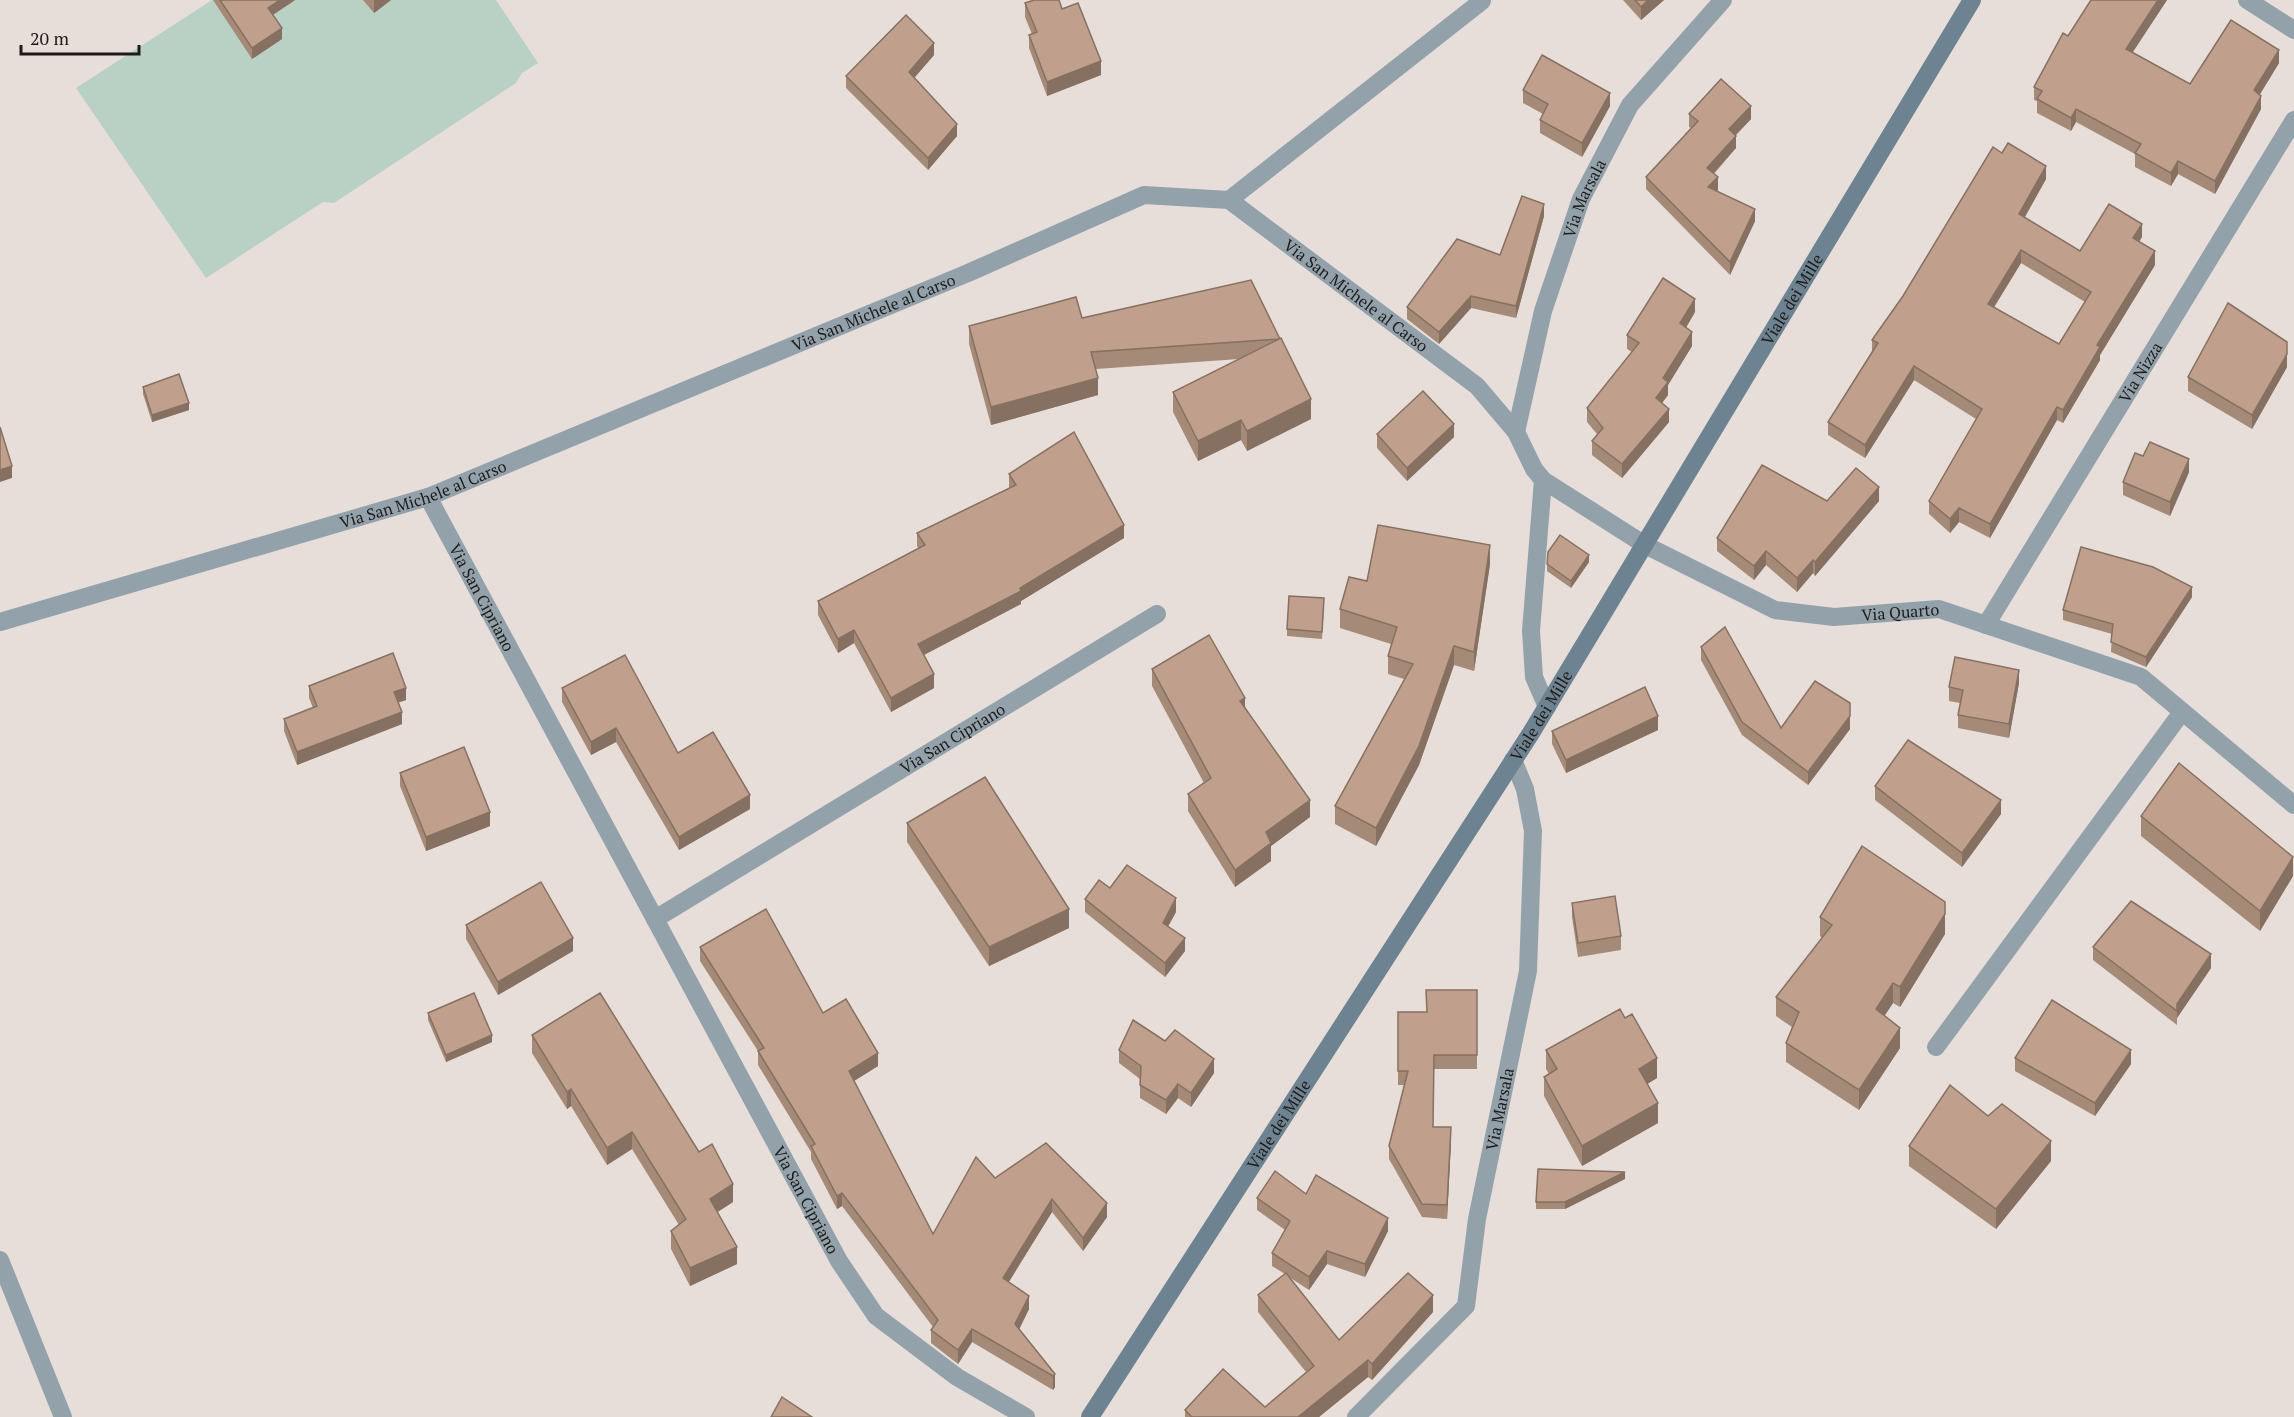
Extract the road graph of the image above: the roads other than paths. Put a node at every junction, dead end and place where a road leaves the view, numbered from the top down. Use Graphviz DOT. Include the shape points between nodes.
graph roads {
  1 [pos="1723,0"];
  2 [pos="1972,0"];
  3 [pos="2247,0"];
  4 [pos="1482,1"];
  5 [pos="2294,30"];
  6 [pos="2294,120"];
  7 [pos="1229,200"];
  8 [pos="1516,432"];
  9 [pos="1543,480"];
  10 [pos="428,497"];
  11 [pos="1645,545"];
  12 [pos="1157,614"];
  13 [pos="0,622"];
  14 [pos="1986,625"];
  15 [pos="1547,707"];
  16 [pos="2182,712"];
  17 [pos="1513,760"];
  18 [pos="2294,805"];
  19 [pos="655,920"];
  20 [pos="1936,1047"];
  21 [pos="0,1260"];
  22 [pos="63,1417"];
  23 [pos="1026,1417"];
  24 [pos="1090,1417"];
  25 [pos="1356,1417"];
  1 -- 8 [label="street, Via Marsala" via="1630,105 1581,199 1543,311"];
  2 -- 11 [label="main road, Viale dei Mille"];
  3 -- 5 [label="street"];
  4 -- 7 [label="street"];
  6 -- 14 [label="street, Via Nizza"];
  7 -- 8 [label="street, Via San Michele al Carso" via="1477,386"];
  7 -- 10 [label="street, Via San Michele al Carso" via="1144,195 968,273"];
  8 -- 9 [label="street, Via San Michele al Carso"];
  9 -- 11 [label="street, Via San Michele al Carso"];
  9 -- 15 [label="street" via="1531,631 1534,676"];
  10 -- 13 [label="street, Via San Michele al Carso"];
  10 -- 19 [label="street, Via San Cipriano"];
  11 -- 14 [label="street, Via Quarto" via="1775,610 1834,617 1939,609"];
  11 -- 15 [label="main road, Viale dei Mille" via="1616,587"];
  12 -- 19 [label="street, Via San Cipriano"];
  14 -- 16 [label="street, Via Quarto" via="2141,677"];
  15 -- 17 [label="main road, Viale dei Mille"];
  16 -- 18 [label="street, Via Quarto"];
  16 -- 20 [label="street"];
  17 -- 24 [label="main road, Viale dei Mille"];
  17 -- 25 [label="street, Via Marsala" via="1525,789 1533,831 1528,971 1477,1219 1466,1306"];
  19 -- 23 [label="street, Via San Cipriano" via="839,1261 876,1317 957,1377"];
  21 -- 22 [label="street"];
}
